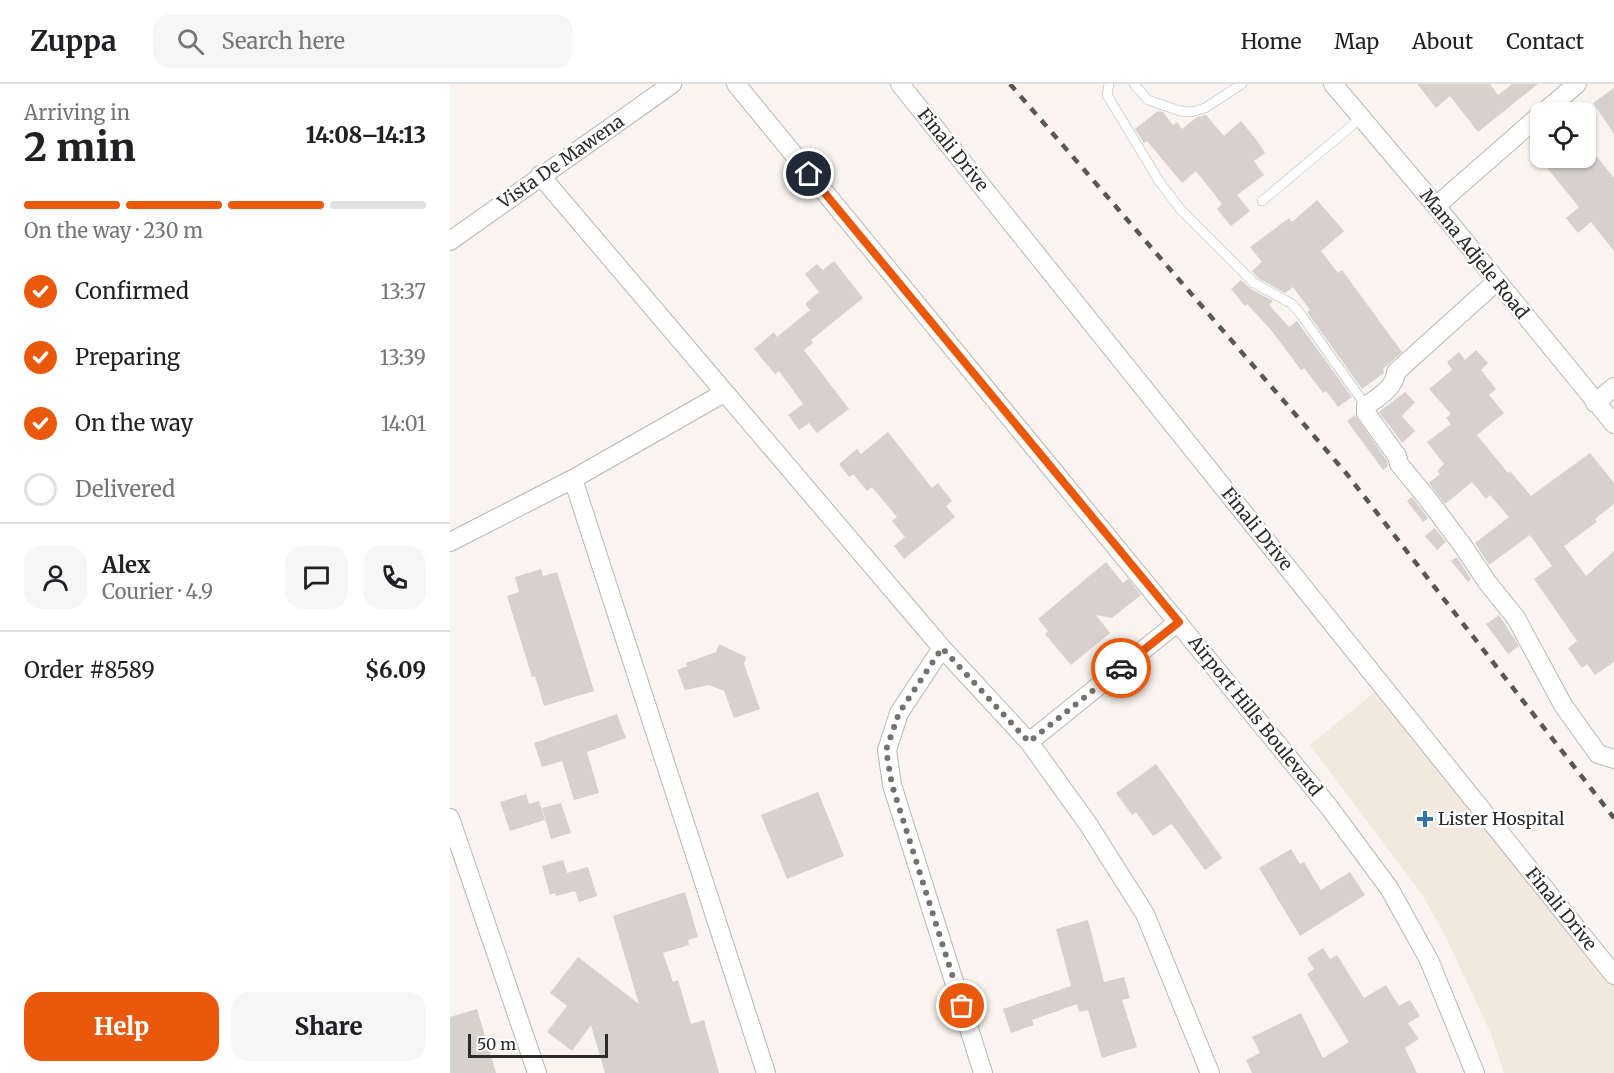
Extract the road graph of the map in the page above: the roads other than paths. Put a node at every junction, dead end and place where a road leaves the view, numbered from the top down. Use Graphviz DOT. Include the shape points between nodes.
graph roads {
  1 [pos="672,84"];
  2 [pos="736,84"];
  3 [pos="900,84"];
  4 [pos="1109,84"];
  5 [pos="1134,84"];
  6 [pos="1242,84"];
  7 [pos="1333,84"];
  8 [pos="1577,84"];
  9 [pos="1556,102"];
  10 [pos="1361,118"];
  11 [pos="1530,124"];
  12 [pos="540,175"];
  13 [pos="1262,201"];
  14 [pos="1436,206"];
  15 [pos="450,241"];
  16 [pos="1497,281"];
  17 [pos="1614,387"];
  18 [pos="724,393"];
  19 [pos="1595,403"];
  20 [pos="1366,406"];
  21 [pos="1614,424"];
  22 [pos="573,479"];
  23 [pos="450,542"];
  24 [pos="1179,622"];
  25 [pos="942,648"];
  26 [pos="1029,742"];
  27 [pos="1614,759"];
  28 [pos="450,818"];
  29 [pos="1614,975"];
  30 [pos="537,1073"];
  31 [pos="766,1073"];
  32 [pos="983,1073"];
  33 [pos="1210,1073"];
  34 [pos="1475,1073"];
  1 -- 12 [label="street, Vista De Mawena"];
  2 -- 24 [label="street, Airport Hills Boulevard"];
  3 -- 29 [label="street, Finali Drive"];
  4 -- 20 [label="lane" via="1107,95 1168,195 1247,277 1292,304"];
  5 -- 6 [label="lane" via="1148,100 1191,112 1205,108"];
  7 -- 10 [label="street, Mama Adjele Road"];
  8 -- 9 [label="street"];
  10 -- 13 [label="lane"];
  10 -- 14 [label="street, Mama Adjele Road"];
  11 -- 14 [label="street"];
  12 -- 15 [label="street, Vista De Mawena"];
  12 -- 18 [label="street"];
  14 -- 16 [label="street, Mama Adjele Road"];
  16 -- 19 [label="street, Mama Adjele Road"];
  16 -- 20 [label="street" via="1396,372 1396,380 1388,390"];
  17 -- 19 [label="street"];
  18 -- 22 [label="street"];
  18 -- 25 [label="street"];
  19 -- 21 [label="street, Mama Adjele Road"];
  20 -- 27 [label="street" via="1366,413 1399,464 1516,618 1563,705 1598,754"];
  22 -- 23 [label="street"];
  22 -- 31 [label="street"];
  24 -- 26 [label="street"];
  24 -- 34 [label="street, Airport Hills Boulevard" via="1329,807 1389,888 1430,960"];
  25 -- 26 [label="street"];
  25 -- 32 [label="street" via="899,713 886,750 892,785"];
  26 -- 33 [label="street" via="1088,824 1145,914"];
  28 -- 30 [label="street"];
}
